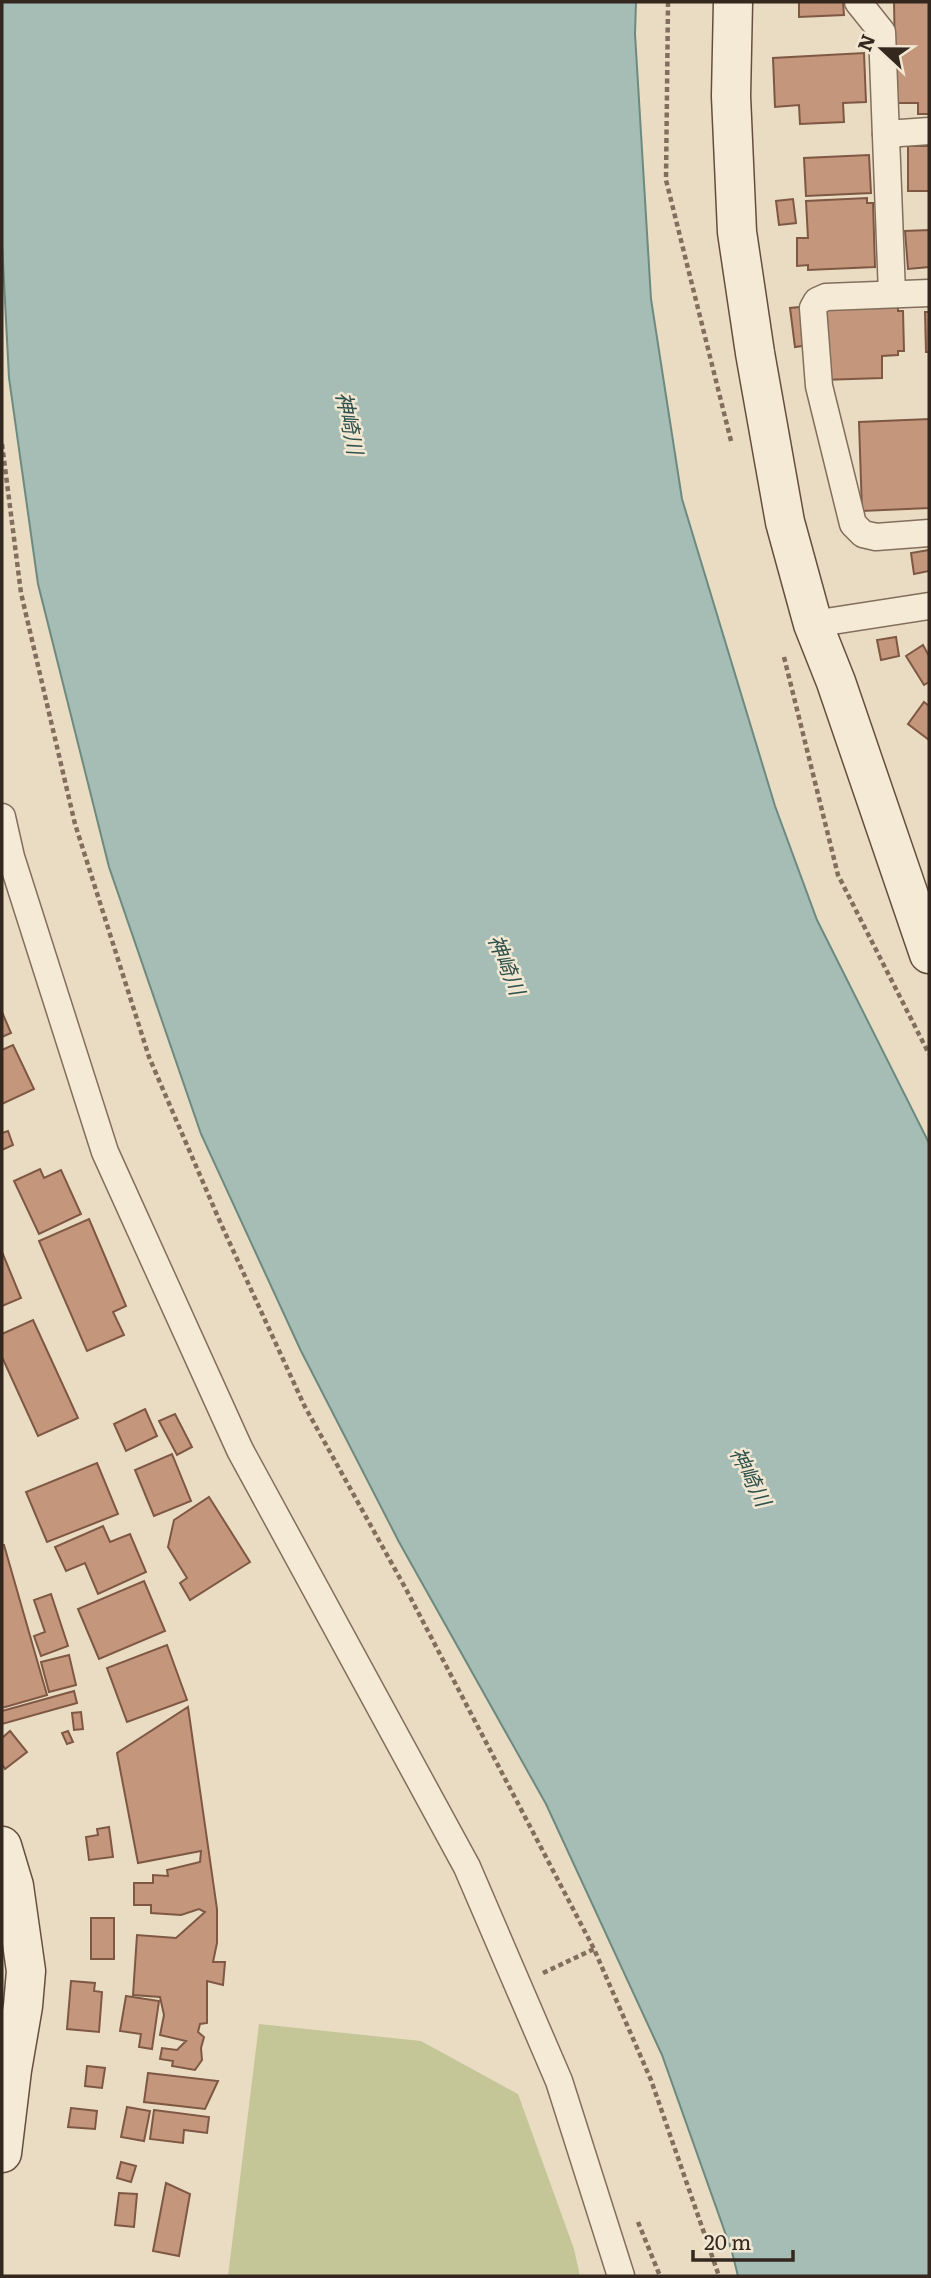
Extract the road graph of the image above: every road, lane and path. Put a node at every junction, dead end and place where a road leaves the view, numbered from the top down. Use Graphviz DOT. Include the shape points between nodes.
graph roads {
  1 [pos="733,2"];
  2 [pos="858,2"];
  3 [pos="929,131"];
  4 [pos="886,134"];
  5 [pos="929,293"];
  6 [pos="892,295"];
  7 [pos="2,444"];
  8 [pos="929,533"];
  9 [pos="929,606"];
  10 [pos="813,624"];
  11 [pos="2,817"];
  12 [pos="929,954"];
  13 [pos="2,1846"];
  14 [pos="594,1949"];
  15 [pos="550,1969"];
  16 [pos="2,2153"];
  17 [pos="621,2276"];
  18 [pos="719,2276"];
  1 -- 10 [label="street" via="731,96 737,233 785,522"];
  2 -- 4 [label="street" via="882,32"];
  3 -- 4 [label="street"];
  4 -- 6 [label="street"];
  5 -- 6 [label="street"];
  6 -- 8 [label="street" via="817,300 813,308 819,386 853,524 863,534 876,537"];
  7 -- 14 [label="path" via="21,593 75,824 149,1057 304,1405"];
  9 -- 10 [label="street"];
  10 -- 12 [label="street"];
  11 -- 17 [label="street" via="10,857 105,1152 240,1450 467,1867 559,2081"];
  13 -- 16 [label="street" via="14,1886 26,1971"];
  14 -- 15 [label="path"];
  14 -- 18 [label="path" via="651,2080"];
}
